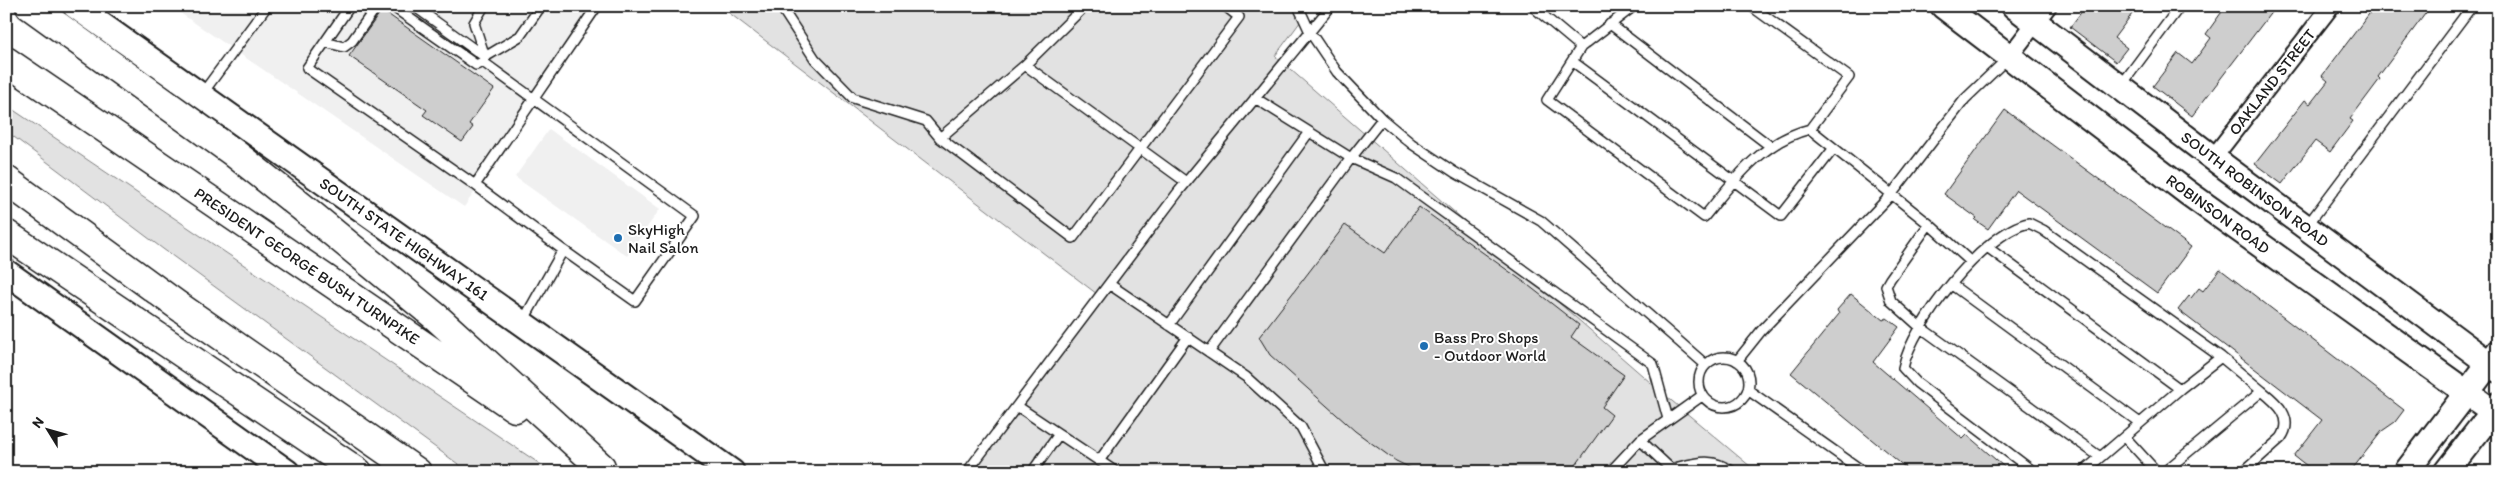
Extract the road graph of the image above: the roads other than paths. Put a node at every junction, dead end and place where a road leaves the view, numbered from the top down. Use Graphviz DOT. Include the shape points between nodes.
graph roads {
  1 [pos="30,6"];
  2 [pos="75,6"];
  3 [pos="267,6"];
  4 [pos="350,6"];
  5 [pos="377,6"];
  6 [pos="392,6"];
  7 [pos="414,6"];
  8 [pos="484,6"];
  9 [pos="541,6"];
  10 [pos="597,6"];
  11 [pos="778,6"];
  12 [pos="1085,6"];
  13 [pos="1224,6"];
  14 [pos="1298,6"];
  15 [pos="1331,6"];
  16 [pos="1634,6"];
  17 [pos="1752,6"];
  18 [pos="1943,6"];
  19 [pos="2014,6"];
  20 [pos="2180,6"];
  21 [pos="2331,6"];
  22 [pos="2472,6"];
  23 [pos="1539,8"];
  24 [pos="2041,14"];
  25 [pos="1610,24"];
  26 [pos="1310,32"];
  27 [pos="325,42"];
  28 [pos="1580,47"];
  29 [pos="2010,57"];
  30 [pos="484,60"];
  31 [pos="6,61"];
  32 [pos="1572,61"];
  33 [pos="1025,65"];
  34 [pos="2119,87"];
  35 [pos="202,94"];
  36 [pos="1255,98"];
  37 [pos="533,100"];
  38 [pos="1382,119"];
  39 [pos="1810,129"];
  40 [pos="1309,132"];
  41 [pos="940,138"];
  42 [pos="1770,146"];
  43 [pos="1834,148"];
  44 [pos="1141,149"];
  45 [pos="1351,158"];
  46 [pos="2213,158"];
  47 [pos="6,180"];
  48 [pos="1733,181"];
  49 [pos="1186,182"];
  50 [pos="475,185"];
  51 [pos="1891,195"];
  52 [pos="1929,224"];
  53 [pos="2305,227"];
  54 [pos="6,234"];
  55 [pos="1987,247"];
  56 [pos="563,250"];
  57 [pos="1971,262"];
  58 [pos="6,272"];
  59 [pos="1109,284"];
  60 [pos="1952,285"];
  61 [pos="522,323"];
  62 [pos="1169,325"];
  63 [pos="1920,327"];
  64 [pos="1188,337"];
  65 [pos="1209,352"];
  66 [pos="2221,358"];
  67 [pos="1737,361"];
  68 [pos="2495,362"];
  69 [pos="1706,365"];
  70 [pos="2180,389"];
  71 [pos="1748,390"];
  72 [pos="2262,391"];
  73 [pos="2466,393"];
  74 [pos="1703,395"];
  75 [pos="1017,406"];
  76 [pos="2496,410"];
  77 [pos="1668,419"];
  78 [pos="2140,423"];
  79 [pos="1059,434"];
  80 [pos="2125,437"];
  81 [pos="1640,440"];
  82 [pos="2100,457"];
  83 [pos="1099,460"];
  84 [pos="605,469"];
  85 [pos="1670,470"];
  86 [pos="287,472"];
  87 [pos="358,472"];
  88 [pos="417,472"];
  89 [pos="732,472"];
  90 [pos="967,472"];
  91 [pos="1032,472"];
  92 [pos="1116,472"];
  93 [pos="1325,472"];
  94 [pos="1610,472"];
  95 [pos="1733,472"];
  96 [pos="1864,472"];
  97 [pos="2034,472"];
  98 [pos="2083,472"];
  99 [pos="2157,472"];
  100 [pos="2164,472"];
  101 [pos="2243,472"];
  102 [pos="2406,472"];
  103 [pos="2446,472"];
  1 -- 84 [label="highway" via="234,153 302,207 436,317"];
  2 -- 35 [label="street, SOUTH STATE HIGHWAY 161"];
  3 -- 35 [label="lane"];
  4 -- 27 [label="lane"];
  5 -- 27 [label="lane" via="344,47"];
  6 -- 30 [label="lane" via="476,65"];
  7 -- 30 [label="lane"];
  8 -- 30 [label="lane" via="474,23"];
  9 -- 30 [label="lane" via="520,36"];
  10 -- 37 [label="lane"];
  11 -- 41 [label="lane" via="815,59 852,98 926,121"];
  12 -- 33 [label="lane"];
  13 -- 44 [label="lane" via="1239,17"];
  14 -- 26 [label="lane"];
  15 -- 26 [label="lane"];
  16 -- 25 [label="lane"];
  17 -- 39 [label="lane" via="1848,77"];
  18 -- 29 [label="street, ROBINSON ROAD"];
  19 -- 24 [label="street, SOUTH ROBINSON ROAD"];
  20 -- 34 [label="lane"];
  21 -- 46 [label="street, OAKLAND STREET"];
  22 -- 53 [label="lane"];
  23 -- 28 [label="lane"];
  24 -- 29 [label="street"];
  24 -- 34 [label="street, SOUTH ROBINSON ROAD"];
  25 -- 28 [label="lane"];
  25 -- 42 [label="lane"];
  26 -- 36 [label="lane"];
  26 -- 38 [label="lane" via="1337,72"];
  27 -- 50 [label="lane" via="307,68"];
  28 -- 32 [label="lane"];
  29 -- 51 [label="lane" via="1965,99"];
  29 -- 73 [label="street, ROBINSON ROAD" via="2188,194"];
  30 -- 37 [label="lane"];
  31 -- 84 [label="highway, PRESIDENT GEORGE BUSH TURNPIKE"];
  32 -- 48 [label="lane"];
  32 -- 48 [label="lane" via="1547,100 1704,217"];
  33 -- 41 [label="lane"];
  33 -- 44 [label="lane"];
  34 -- 46 [label="street, SOUTH ROBINSON ROAD"];
  35 -- 61 [label="street, SOUTH STATE HIGHWAY 161"];
  36 -- 40 [label="lane"];
  36 -- 49 [label="lane"];
  37 -- 50 [label="lane"];
  37 -- 56 [label="lane" via="695,216 635,301"];
  38 -- 45 [label="lane"];
  38 -- 69 [label="lane" via="1454,172 1541,221"];
  39 -- 42 [label="lane" via="1791,134"];
  39 -- 43 [label="lane"];
  40 -- 45 [label="lane"];
  40 -- 62 [label="lane"];
  41 -- 44 [label="lane" via="1073,238"];
  42 -- 48 [label="lane"];
  43 -- 48 [label="lane" via="1781,216"];
  43 -- 51 [label="lane"];
  44 -- 49 [label="lane"];
  45 -- 65 [label="lane"];
  45 -- 77 [label="lane" via="1396,178 1653,364"];
  46 -- 53 [label="street, SOUTH ROBINSON ROAD"];
  47 -- 88 [label="highway" via="177,305"];
  49 -- 59 [label="lane"];
  50 -- 56 [label="lane"];
  51 -- 52 [label="lane"];
  51 -- 67 [label="lane" via="1761,331"];
  52 -- 57 [label="lane"];
  52 -- 63 [label="lane" via="1886,286 1891,301"];
  53 -- 68 [label="street, SOUTH ROBINSON ROAD"];
  54 -- 87 [label="highway"];
  55 -- 57 [label="lane"];
  55 -- 66 [label="lane" via="2019,225 2029,223"];
  55 -- 70 [label="lane"];
  56 -- 61 [label="lane"];
  57 -- 60 [label="lane"];
  58 -- 86 [label="street"];
  59 -- 62 [label="lane"];
  59 -- 75 [label="lane"];
  60 -- 63 [label="lane"];
  60 -- 78 [label="lane"];
  61 -- 89 [label="street, SOUTH STATE HIGHWAY 161"];
  62 -- 64 [label="lane"];
  63 -- 82 [label="lane"];
  63 -- 97 [label="lane" via="1905,358 1903,368 1908,376"];
  64 -- 65 [label="lane"];
  64 -- 83 [label="lane"];
  65 -- 93 [label="lane" via="1246,377 1301,426"];
  66 -- 70 [label="lane"];
  66 -- 72 [label="lane"];
  67 -- 69 [label="lane" via="1721,358"];
  67 -- 71 [label="lane" via="1748,374"];
  68 -- 73 [label="street"];
  69 -- 74 [label="lane" via="1700,380"];
  70 -- 78 [label="lane"];
  71 -- 74 [label="lane" via="1738,403 1723,407"];
  71 -- 96 [label="lane"];
  72 -- 100 [label="lane"];
  72 -- 101 [label="lane" via="2284,413 2286,431"];
  73 -- 76 [label="street, ROBINSON ROAD"];
  73 -- 102 [label="street"];
  74 -- 77 [label="lane"];
  75 -- 79 [label="lane"];
  75 -- 90 [label="lane"];
  76 -- 103 [label="street"];
  77 -- 81 [label="lane"];
  78 -- 80 [label="lane"];
  79 -- 83 [label="lane"];
  79 -- 91 [label="lane"];
  80 -- 82 [label="lane"];
  80 -- 99 [label="lane"];
  81 -- 85 [label="lane"];
  81 -- 94 [label="lane"];
  82 -- 98 [label="lane"];
  83 -- 92 [label="lane"];
  85 -- 95 [label="lane" via="1707,461"];
}
